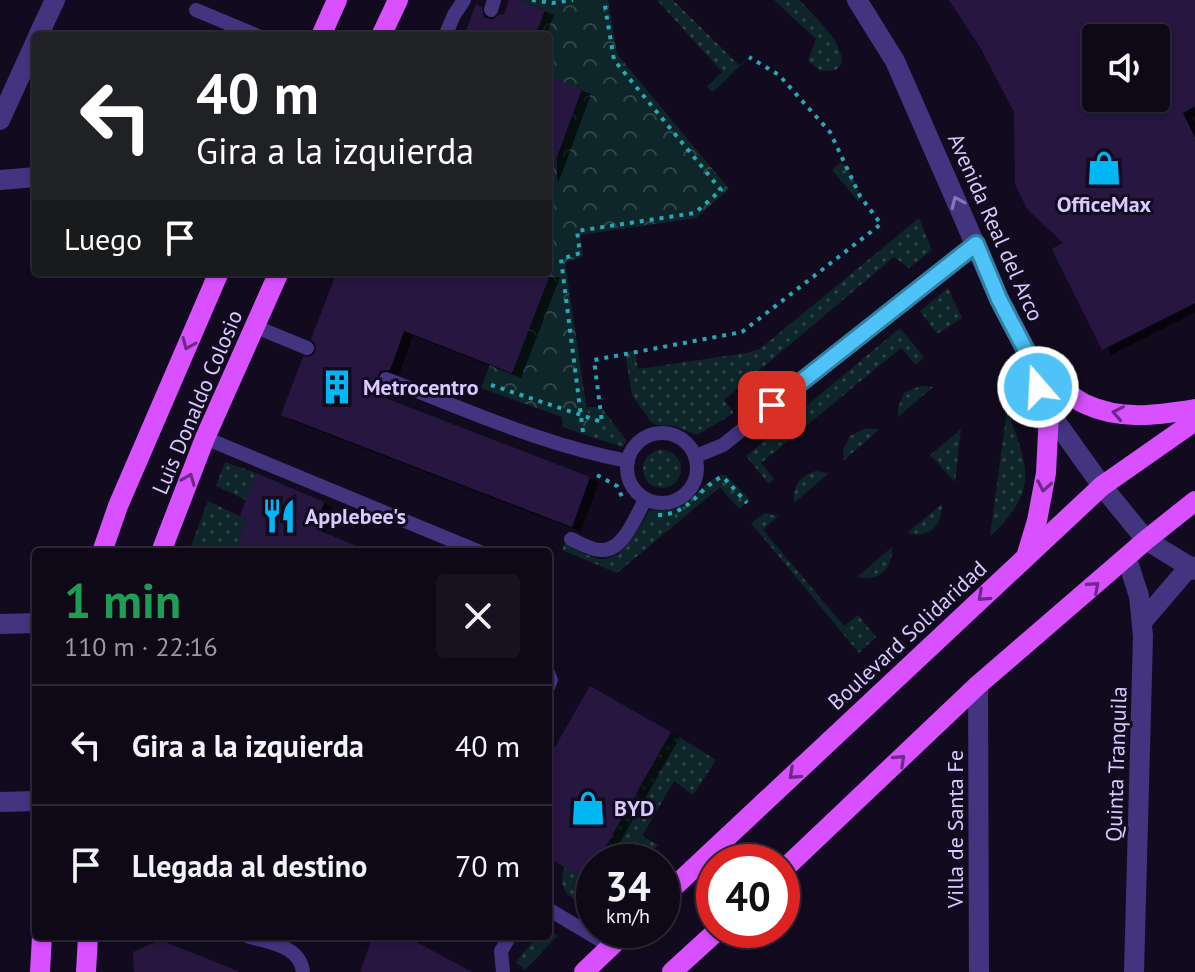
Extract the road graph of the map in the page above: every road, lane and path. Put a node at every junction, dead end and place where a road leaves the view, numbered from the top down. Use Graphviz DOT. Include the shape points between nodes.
graph roads {
  1 [pos="55,0"];
  2 [pos="337,0"];
  3 [pos="398,0"];
  4 [pos="464,0"];
  5 [pos="532,0"];
  6 [pos="573,0"];
  7 [pos="604,0"];
  8 [pos="857,0"];
  9 [pos="196,10"];
  10 [pos="40,32"];
  11 [pos="248,32"];
  12 [pos="323,32"];
  13 [pos="383,32"];
  14 [pos="447,32"];
  15 [pos="32,49"];
  16 [pos="749,57"];
  17 [pos="0,120"];
  18 [pos="32,177"];
  19 [pos="0,180"];
  20 [pos="976,244"];
  21 [pos="217,276"];
  22 [pos="277,276"];
  23 [pos="256,327"];
  24 [pos="307,348"];
  25 [pos="1032,362"];
  26 [pos="386,379"];
  27 [pos="491,385"];
  28 [pos="1195,409"];
  29 [pos="1049,412"];
  30 [pos="582,415"];
  31 [pos="1195,421"];
  32 [pos="205,438"];
  33 [pos="585,442"];
  34 [pos="696,456"];
  35 [pos="628,461"];
  36 [pos="587,469"];
  37 [pos="1102,486"];
  38 [pos="1195,501"];
  39 [pos="747,503"];
  40 [pos="643,505"];
  41 [pos="571,539"];
  42 [pos="1146,540"];
  43 [pos="103,548"];
  44 [pos="163,548"];
  45 [pos="471,548"];
  46 [pos="1026,557"];
  47 [pos="1127,559"];
  48 [pos="1192,568"];
  49 [pos="1142,622"];
  50 [pos="32,623"];
  51 [pos="0,624"];
  52 [pos="978,685"];
  53 [pos="32,801"];
  54 [pos="0,802"];
  55 [pos="800,854"];
  56 [pos="680,881"];
  57 [pos="552,911"];
  58 [pos="576,926"];
  59 [pos="42,940"];
  60 [pos="88,940"];
  61 [pos="258,940"];
  62 [pos="508,940"];
  63 [pos="608,948"];
  64 [pos="698,948"];
  65 [pos="979,963"];
  66 [pos="40,972"];
  67 [pos="86,972"];
  68 [pos="303,972"];
  69 [pos="503,972"];
  70 [pos="584,972"];
  71 [pos="672,972"];
  72 [pos="960,972"];
  73 [pos="1134,972"];
  1 -- 10 [label="street"];
  2 -- 12 [label="main road"];
  3 -- 13 [label="main road"];
  4 -- 14 [label="lane"];
  5 -- 6 [label="path"];
  7 -- 30 [label="path" via="614,60 721,190 695,213 577,231 580,253 561,259"];
  20 -- 8 [label="street, Avenida Real del Arco, one-way" via="895,61"];
  9 -- 11 [label="lane"];
  15 -- 17 [label="street"];
  16 -- 30 [label="path" via="779,75 830,132 860,196 881,224 742,332 594,360 602,422"];
  18 -- 19 [label="street"];
  20 -- 25 [label="street, Avenida Real del Arco"];
  20 -- 34 [label="lane" via="723,445"];
  21 -- 43 [label="main road, Luis Donaldo Colosio, one-way"];
  22 -- 23 [label="main road, Luis Donaldo Colosio"];
  23 -- 24 [label="lane"];
  23 -- 32 [label="main road, Luis Donaldo Colosio"];
  28 -- 25 [label="main road, one-way" via="1119,415 1084,404"];
  25 -- 29 [label="street, Avenida Real del Arco"];
  26 -- 35 [label="lane" via="538,436"];
  27 -- 30 [label="path"];
  29 -- 37 [label="street, Avenida Real del Arco"];
  29 -- 46 [label="main road, one-way" via="1046,473"];
  30 -- 33 [label="path"];
  31 -- 37 [label="main road, Boulevard Solidaridad"];
  44 -- 32 [label="main road, Luis Donaldo Colosio, one-way"];
  32 -- 45 [label="lane"];
  34 -- 35 [label="lane" via="681,438 657,433 636,445"];
  34 -- 40 [label="lane" via="697,472 686,495 675,502"];
  35 -- 40 [label="lane" via="628,480"];
  36 -- 40 [label="path" via="617,486 622,498"];
  37 -- 42 [label="street, Avenida Real del Arco"];
  37 -- 46 [label="main road, Boulevard Solidaridad"];
  38 -- 42 [label="main road"];
  39 -- 40 [label="path" via="721,477 675,513 653,515"];
  40 -- 41 [label="lane" via="611,549 602,551"];
  42 -- 47 [label="main road"];
  42 -- 48 [label="street, Avenida Real del Arco"];
  46 -- 56 [label="main road, Boulevard Solidaridad, one-way"];
  47 -- 49 [label="street, Quinta Tranquila"];
  52 -- 47 [label="main road, one-way"];
  48 -- 49 [label="street"];
  49 -- 73 [label="street, Quinta Tranquila"];
  50 -- 51 [label="street"];
  55 -- 52 [label="main road, one-way"];
  52 -- 65 [label="street, Villa de Santa Fe"];
  53 -- 54 [label="street"];
  57 -- 58 [label="lane"];
  59 -- 66 [label="main road"];
  60 -- 67 [label="main road"];
  61 -- 68 [label="lane" via="295,953"];
  62 -- 69 [label="lane" via="501,951"];
  63 -- 70 [label="main road"];
  64 -- 71 [label="main road"];
  65 -- 72 [label="street"];
}
